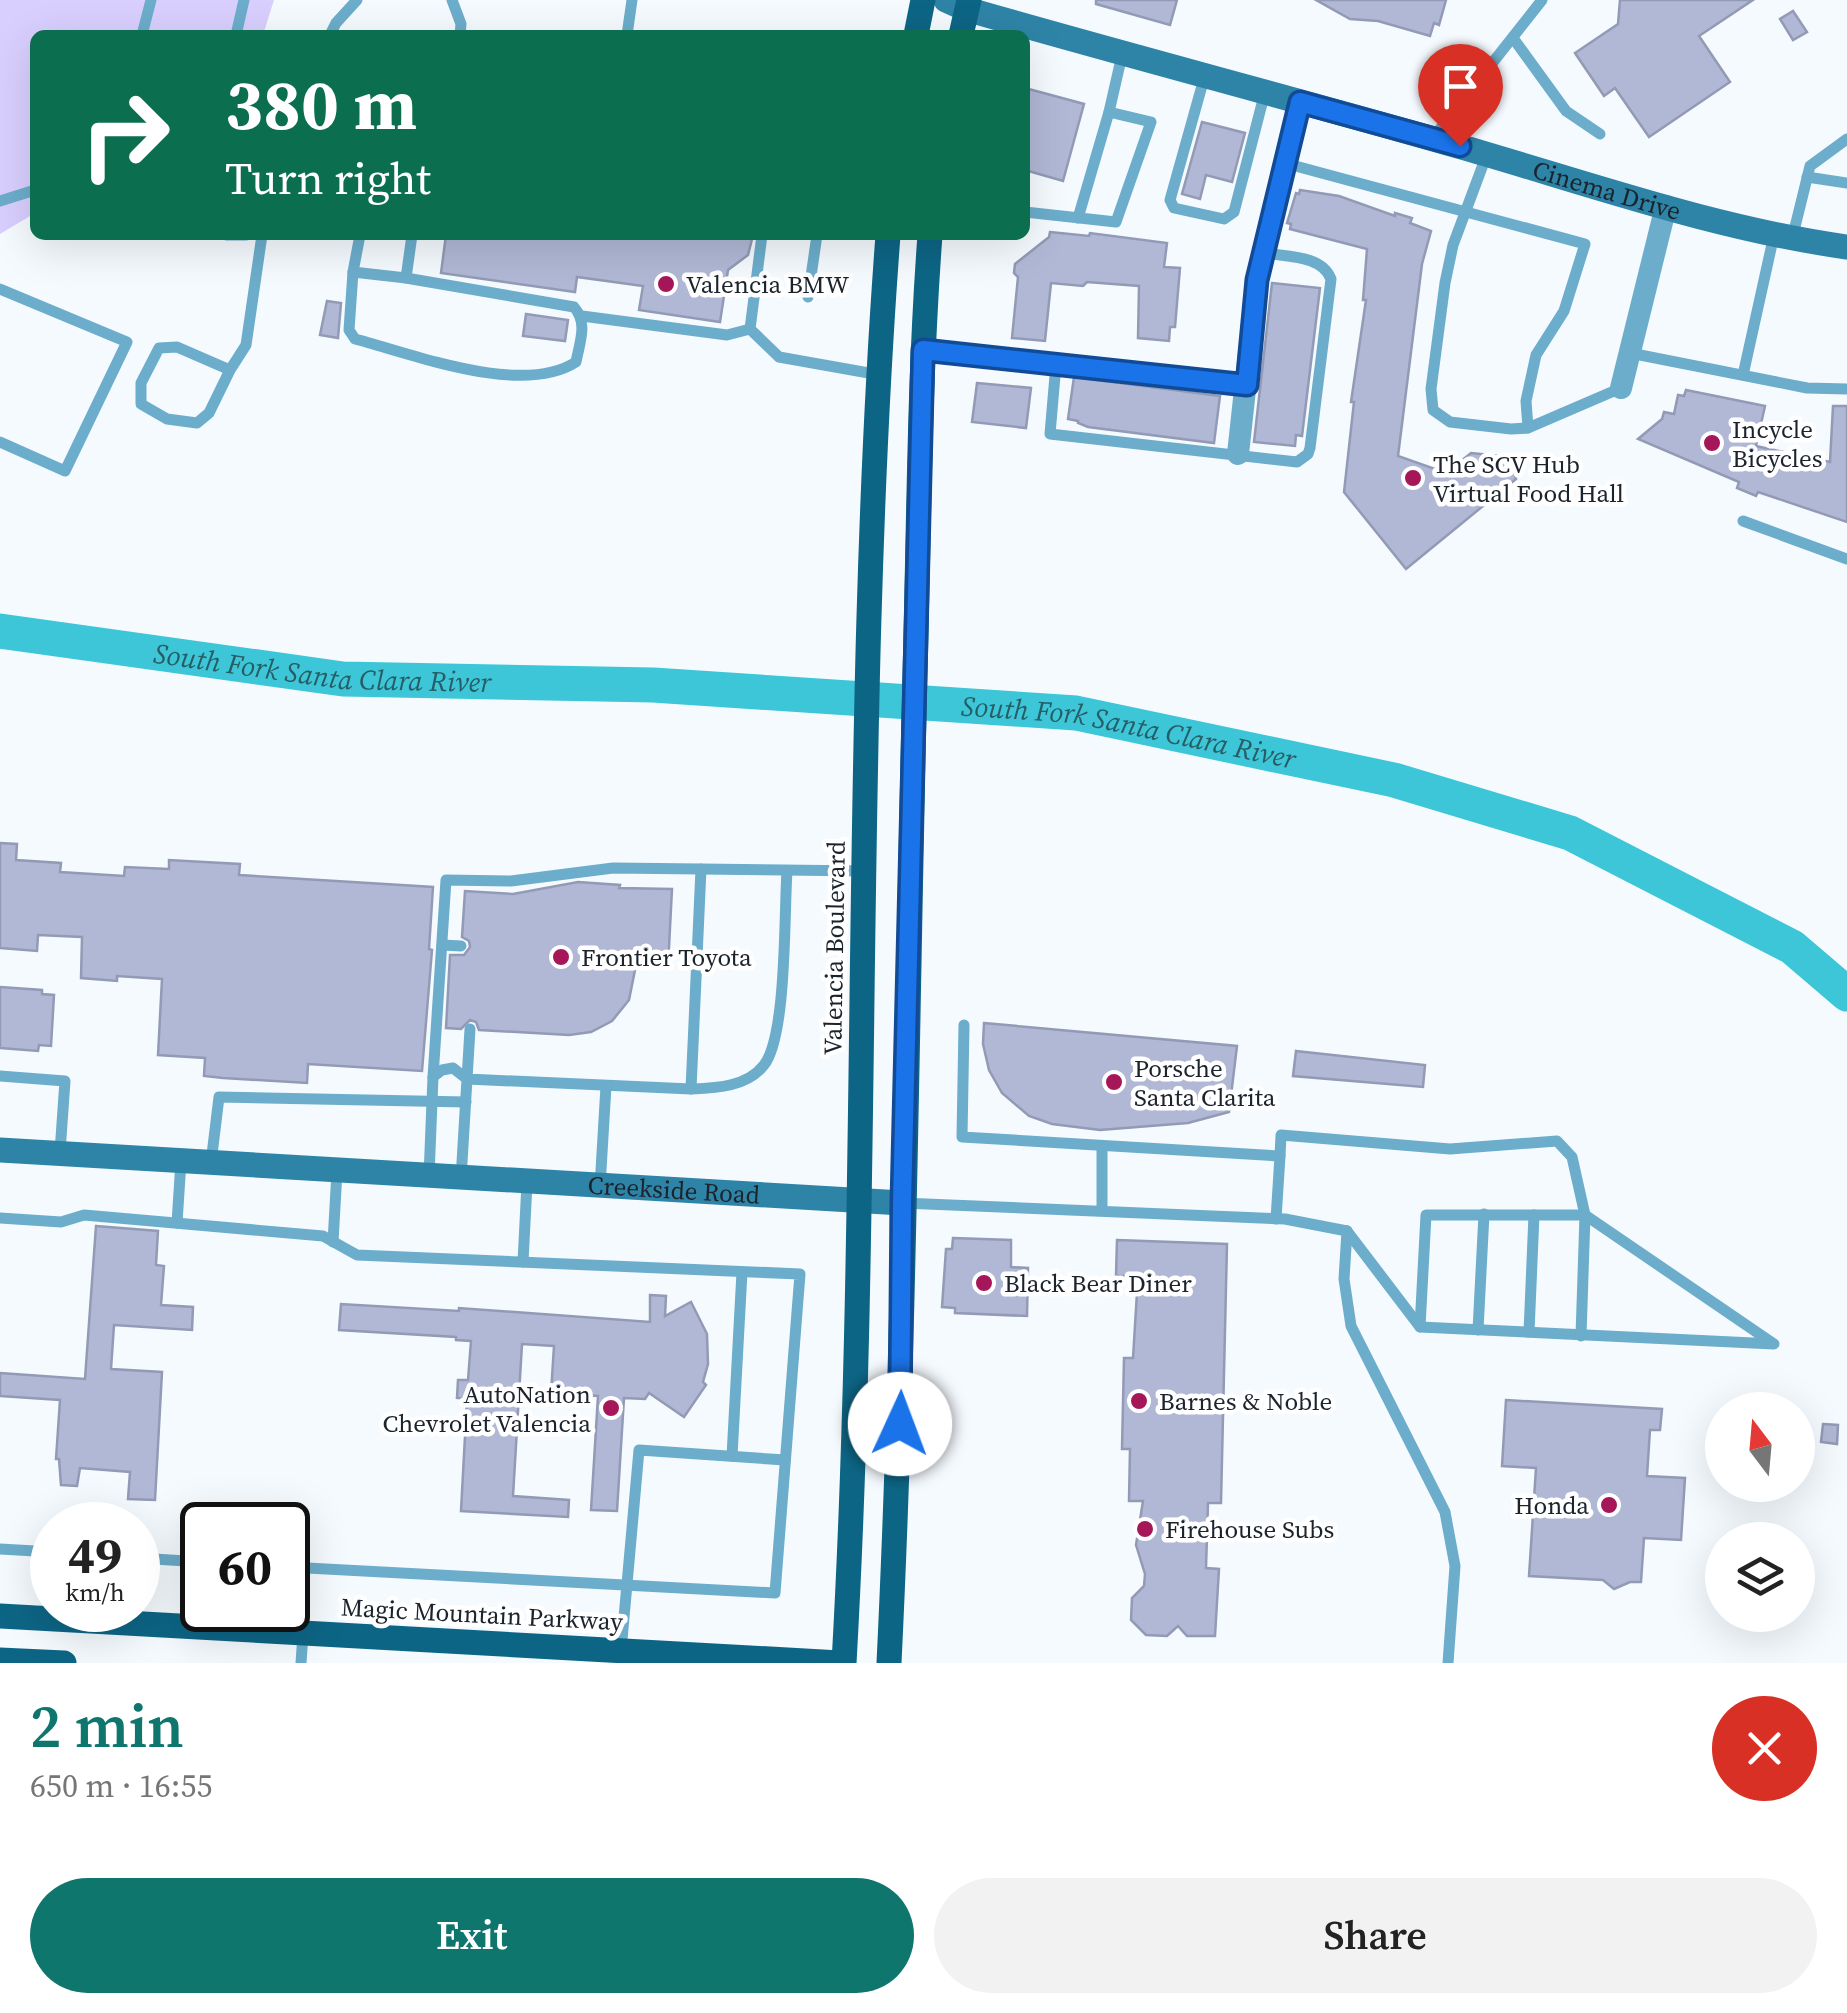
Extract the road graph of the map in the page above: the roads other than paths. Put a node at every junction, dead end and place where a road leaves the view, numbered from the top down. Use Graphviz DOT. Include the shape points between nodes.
graph roads {
  1 [pos="151,0"];
  2 [pos="244,0"];
  3 [pos="357,0"];
  4 [pos="452,0"];
  5 [pos="632,0"];
  6 [pos="923,0"];
  7 [pos="1542,0"];
  8 [pos="961,3"];
  9 [pos="143,30"];
  10 [pos="237,30"];
  11 [pos="332,30"];
  12 [pos="460,30"];
  13 [pos="628,30"];
  14 [pos="917,30"];
  15 [pos="960,30"];
  16 [pos="1513,38"];
  17 [pos="1122,55"];
  18 [pos="1204,75"];
  19 [pos="1265,92"];
  20 [pos="1300,102"];
  21 [pos="1109,112"];
  22 [pos="1600,134"];
  23 [pos="1432,139"];
  24 [pos="1847,140"];
  25 [pos="1487,154"];
  26 [pos="1288,164"];
  27 [pos="1807,177"];
  28 [pos="1847,183"];
  29 [pos="30,192"];
  30 [pos="0,202"];
  31 [pos="1666,206"];
  32 [pos="1466,211"];
  33 [pos="1030,213"];
  34 [pos="1078,218"];
  35 [pos="1783,237"];
  36 [pos="261,240"];
  37 [pos="359,240"];
  38 [pos="411,240"];
  39 [pos="761,240"];
  40 [pos="815,240"];
  41 [pos="888,240"];
  42 [pos="930,240"];
  43 [pos="1847,247"];
  44 [pos="1265,253"];
  45 [pos="353,272"];
  46 [pos="406,278"];
  47 [pos="0,289"];
  48 [pos="808,296"];
  49 [pos="582,316"];
  50 [pos="750,329"];
  51 [pos="923,350"];
  52 [pos="1630,353"];
  53 [pos="1056,364"];
  54 [pos="230,370"];
  55 [pos="880,375"];
  56 [pos="1743,375"];
  57 [pos="1247,385"];
  58 [pos="1621,388"];
  59 [pos="1847,389"];
  60 [pos="1528,428"];
  61 [pos="0,442"];
  62 [pos="1238,454"];
  63 [pos="1743,521"];
  64 [pos="1847,559"];
  65 [pos="701,868"];
  66 [pos="787,871"];
  67 [pos="866,871"];
  68 [pos="442,945"];
  69 [pos="461,946"];
  70 [pos="964,1025"];
  71 [pos="470,1029"];
  72 [pos="0,1076"];
  73 [pos="434,1077"];
  74 [pos="466,1079"];
  75 [pos="606,1086"];
  76 [pos="692,1090"];
  77 [pos="432,1101"];
  78 [pos="466,1102"];
  79 [pos="1102,1146"];
  80 [pos="0,1150"];
  81 [pos="60,1154"];
  82 [pos="1280,1156"];
  83 [pos="181,1161"];
  84 [pos="211,1163"];
  85 [pos="337,1171"];
  86 [pos="429,1176"];
  87 [pos="461,1179"];
  88 [pos="528,1184"];
  89 [pos="600,1187"];
  90 [pos="858,1201"];
  91 [pos="902,1203"];
  92 [pos="1102,1209"];
  93 [pos="1484,1214"];
  94 [pos="1585,1214"];
  95 [pos="1534,1215"];
  96 [pos="0,1218"];
  97 [pos="1276,1219"];
  98 [pos="177,1224"];
  99 [pos="1346,1231"];
  100 [pos="333,1242"];
  101 [pos="524,1262"];
  102 [pos="742,1272"];
  103 [pos="1420,1327"];
  104 [pos="1478,1330"];
  105 [pos="1529,1332"];
  106 [pos="1581,1336"];
  107 [pos="732,1456"];
  108 [pos="784,1460"];
  109 [pos="0,1549"];
  110 [pos="30,1551"];
  111 [pos="310,1568"];
  112 [pos="626,1587"];
  113 [pos="0,1616"];
  114 [pos="303,1634"];
  115 [pos="621,1651"];
  116 [pos="0,1660"];
  117 [pos="64,1663"];
  118 [pos="301,1663"];
  119 [pos="842,1663"];
  120 [pos="889,1663"];
  121 [pos="1448,1663"];
  1 -- 9 [label="lane"];
  2 -- 10 [label="lane"];
  3 -- 11 [label="lane"];
  4 -- 12 [label="lane"];
  5 -- 13 [label="lane"];
  6 -- 14 [label="main road"];
  7 -- 16 [label="lane"];
  8 -- 15 [label="main road"];
  8 -- 17 [label="street, Cinema Drive"];
  16 -- 22 [label="lane" via="1566,111"];
  16 -- 23 [label="lane"];
  17 -- 18 [label="street, Cinema Drive"];
  17 -- 21 [label="lane"];
  18 -- 19 [label="street, Cinema Drive"];
  18 -- 19 [label="lane" via="1170,200 1174,208 1224,219 1234,212"];
  19 -- 20 [label="street, Cinema Drive"];
  20 -- 23 [label="street, Cinema Drive"];
  20 -- 26 [label="street"];
  21 -- 34 [label="lane"];
  21 -- 34 [label="lane" via="1151,122 1116,222"];
  23 -- 25 [label="street, Cinema Drive"];
  24 -- 27 [label="lane" via="1810,166"];
  25 -- 31 [label="street, Cinema Drive"];
  25 -- 32 [label="lane"];
  26 -- 32 [label="lane"];
  26 -- 44 [label="street"];
  27 -- 28 [label="lane"];
  27 -- 35 [label="lane"];
  29 -- 30 [label="lane"];
  31 -- 35 [label="street, Cinema Drive"];
  31 -- 52 [label="street"];
  32 -- 60 [label="lane" via="1445,283 1433,410 1450,422"];
  32 -- 60 [label="lane" via="1585,244 1564,311 1536,355"];
  33 -- 34 [label="lane"];
  35 -- 43 [label="street, Cinema Drive"];
  35 -- 56 [label="lane"];
  36 -- 54 [label="lane" via="246,345"];
  37 -- 45 [label="lane"];
  38 -- 46 [label="lane"];
  39 -- 50 [label="lane"];
  40 -- 48 [label="lane"];
  41 -- 55 [label="main road, Valencia Boulevard"];
  42 -- 51 [label="main road"];
  44 -- 57 [label="street"];
  44 -- 62 [label="lane" via="1318,262 1331,278 1310,448 1297,462"];
  45 -- 46 [label="lane"];
  45 -- 49 [label="lane" via="349,330 355,339 466,368 524,376 564,370 576,362"];
  46 -- 49 [label="lane" via="574,307"];
  47 -- 61 [label="lane" via="128,342 65,470"];
  49 -- 50 [label="lane" via="726,335"];
  50 -- 55 [label="lane" via="779,358"];
  51 -- 53 [label="lane"];
  51 -- 91 [label="main road"];
  52 -- 56 [label="lane"];
  52 -- 58 [label="street"];
  53 -- 57 [label="lane"];
  53 -- 62 [label="lane" via="1050,434"];
  54 -- 54 [label="lane" via="198,423 168,419 141,404 141,383 159,348 177,346"];
  55 -- 67 [label="main road, Valencia Boulevard"];
  56 -- 59 [label="lane"];
  57 -- 62 [label="street"];
  58 -- 60 [label="lane"];
  63 -- 64 [label="lane"];
  65 -- 66 [label="lane"];
  65 -- 68 [label="lane" via="613,868 510,882 446,880"];
  65 -- 76 [label="lane"];
  66 -- 67 [label="lane"];
  66 -- 76 [label="lane" via="777,1036 763,1067 729,1088"];
  67 -- 90 [label="main road, Valencia Boulevard"];
  68 -- 69 [label="lane"];
  68 -- 73 [label="lane"];
  70 -- 79 [label="lane" via="962,1137"];
  71 -- 74 [label="lane"];
  72 -- 81 [label="lane" via="65,1082"];
  73 -- 74 [label="lane" via="453,1068"];
  73 -- 77 [label="lane"];
  74 -- 75 [label="lane"];
  74 -- 78 [label="lane"];
  75 -- 76 [label="lane"];
  75 -- 89 [label="lane"];
  77 -- 78 [label="lane"];
  77 -- 84 [label="lane" via="219,1097"];
  77 -- 86 [label="lane"];
  78 -- 87 [label="lane"];
  79 -- 82 [label="lane"];
  79 -- 92 [label="lane"];
  80 -- 81 [label="street, Creekside Road"];
  81 -- 83 [label="street, Creekside Road"];
  82 -- 94 [label="lane" via="1281,1135 1450,1149 1556,1141 1572,1157"];
  82 -- 97 [label="lane"];
  83 -- 84 [label="street, Creekside Road"];
  83 -- 98 [label="lane"];
  84 -- 85 [label="street, Creekside Road"];
  85 -- 86 [label="street, Creekside Road"];
  85 -- 100 [label="lane"];
  86 -- 87 [label="street, Creekside Road"];
  87 -- 88 [label="street, Creekside Road"];
  88 -- 89 [label="street, Creekside Road"];
  88 -- 101 [label="lane"];
  89 -- 90 [label="street, Creekside Road"];
  90 -- 91 [label="street, Creekside Road"];
  90 -- 119 [label="main road, Valencia Boulevard" via="858,1347"];
  91 -- 92 [label="lane, Creekside Road"];
  91 -- 120 [label="main road" via="903,1346"];
  92 -- 97 [label="lane, Creekside Road"];
  93 -- 95 [label="lane"];
  93 -- 103 [label="lane" via="1426,1215"];
  93 -- 104 [label="lane"];
  94 -- 95 [label="lane"];
  94 -- 106 [label="lane"];
  94 -- 106 [label="lane" via="1774,1344"];
  95 -- 105 [label="lane"];
  96 -- 98 [label="lane" via="61,1222 84,1215"];
  97 -- 99 [label="lane, Creekside Road"];
  98 -- 100 [label="lane"];
  99 -- 103 [label="lane"];
  99 -- 121 [label="lane" via="1351,1326 1445,1512 1455,1566"];
  100 -- 101 [label="lane" via="357,1255"];
  101 -- 102 [label="lane"];
  102 -- 107 [label="lane"];
  102 -- 108 [label="lane" via="800,1274"];
  103 -- 104 [label="lane"];
  104 -- 105 [label="lane"];
  105 -- 106 [label="lane"];
  107 -- 108 [label="lane"];
  107 -- 112 [label="lane" via="640,1450"];
  108 -- 112 [label="lane" via="775,1593"];
  109 -- 110 [label="lane"];
  111 -- 112 [label="lane"];
  112 -- 115 [label="lane"];
  113 -- 114 [label="main road, Magic Mountain Parkway"];
  114 -- 115 [label="main road, Magic Mountain Parkway"];
  114 -- 118 [label="lane"];
  115 -- 119 [label="main road, Magic Mountain Parkway"];
  116 -- 117 [label="main road"];
}
